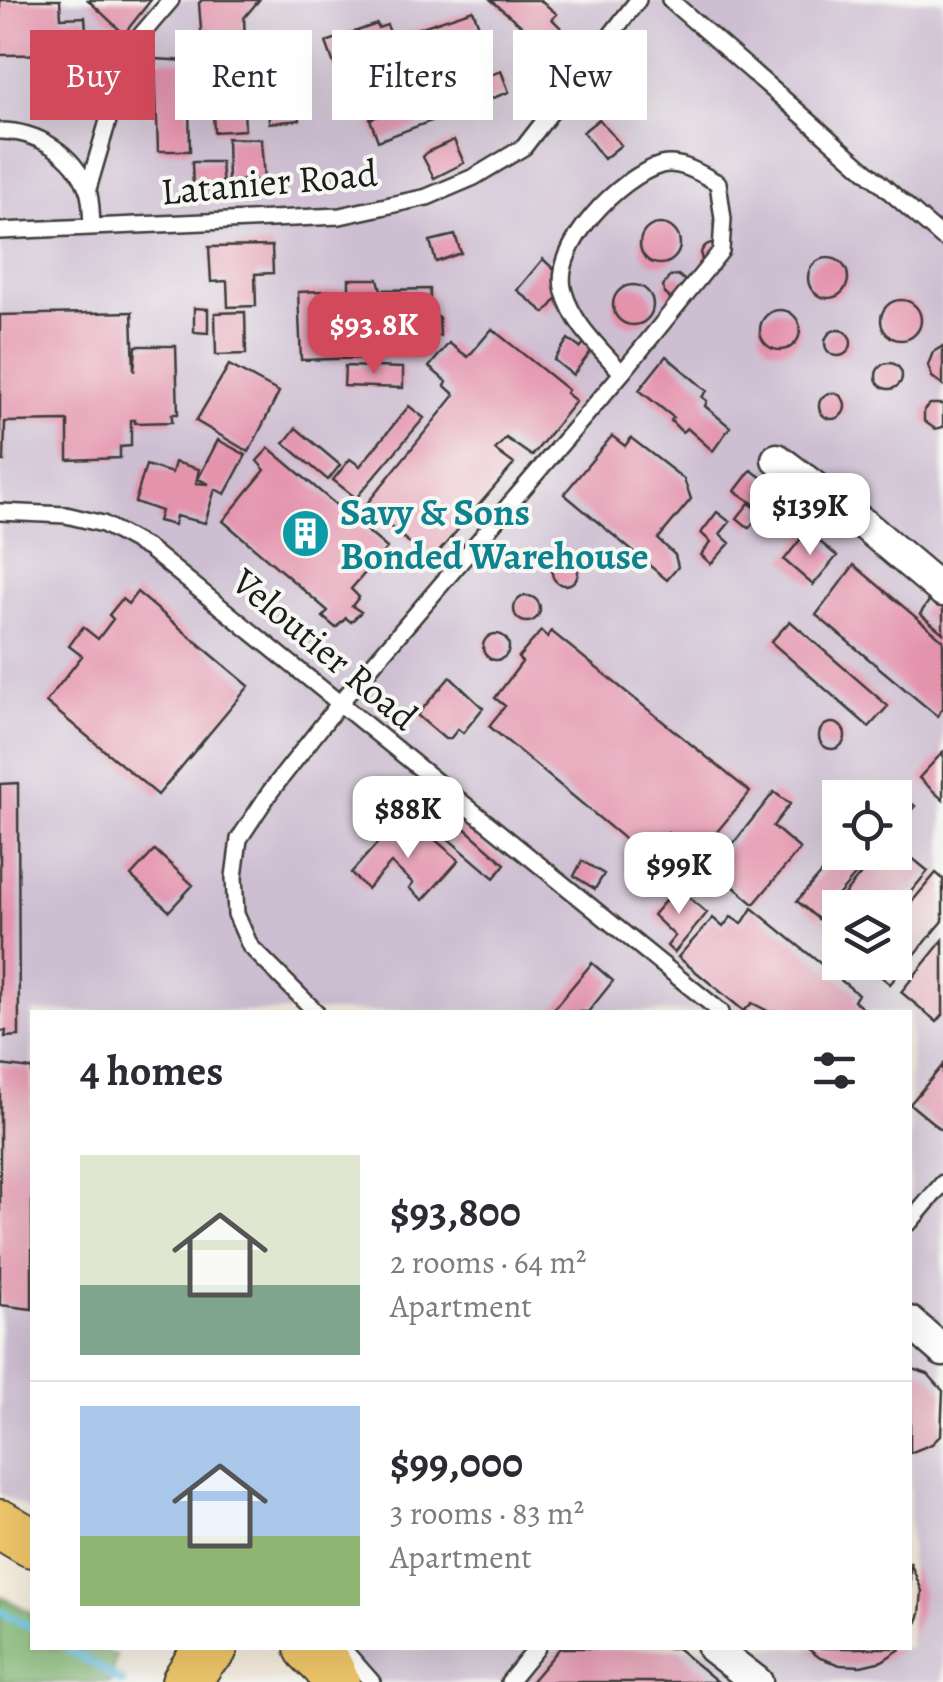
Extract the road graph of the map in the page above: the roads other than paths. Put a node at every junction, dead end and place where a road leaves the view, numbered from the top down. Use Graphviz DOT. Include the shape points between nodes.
graph roads {
  1 [pos="171,0"];
  2 [pos="638,0"];
  3 [pos="670,0"];
  4 [pos="0,131"];
  5 [pos="88,190"];
  6 [pos="92,227"];
  7 [pos="0,231"];
  8 [pos="943,238"];
  9 [pos="622,372"];
  10 [pos="777,459"];
  11 [pos="0,512"];
  12 [pos="943,591"];
  13 [pos="339,704"];
  14 [pos="314,1010"];
  15 [pos="719,1010"];
  16 [pos="943,1183"];
  17 [pos="912,1220"];
  18 [pos="912,1324"];
  19 [pos="943,1351"];
  20 [pos="0,1524"];
  21 [pos="30,1541"];
  22 [pos="158,1650"];
  23 [pos="210,1650"];
  24 [pos="535,1650"];
  25 [pos="715,1650"];
  26 [pos="176,1682"];
  27 [pos="186,1682"];
  28 [pos="509,1682"];
  29 [pos="758,1682"];
  1 -- 5 [label="lane" via="129,49"];
  2 -- 6 [label="lane, Latanier Road" via="524,147 428,197 340,216"];
  3 -- 8 [label="lane"];
  4 -- 5 [label="lane" via="47,141"];
  5 -- 6 [label="lane"];
  6 -- 7 [label="lane, Latanier Road"];
  9 -- 9 [label="lane" via="721,251 718,183 689,167 664,164 631,179 590,217 566,258 562,289 582,329"];
  9 -- 13 [label="lane"];
  10 -- 12 [label="street"];
  11 -- 13 [label="lane, Veloutier Road" via="104,524 149,549"];
  13 -- 14 [label="lane" via="239,839 234,877 236,914 250,946"];
  13 -- 15 [label="lane, Veloutier Road"];
  16 -- 17 [label="lane"];
  18 -- 19 [label="street"];
  20 -- 21 [label="main road"];
  22 -- 26 [label="main road"];
  23 -- 27 [label="main road"];
  24 -- 28 [label="lane"];
  25 -- 29 [label="street"];
}
